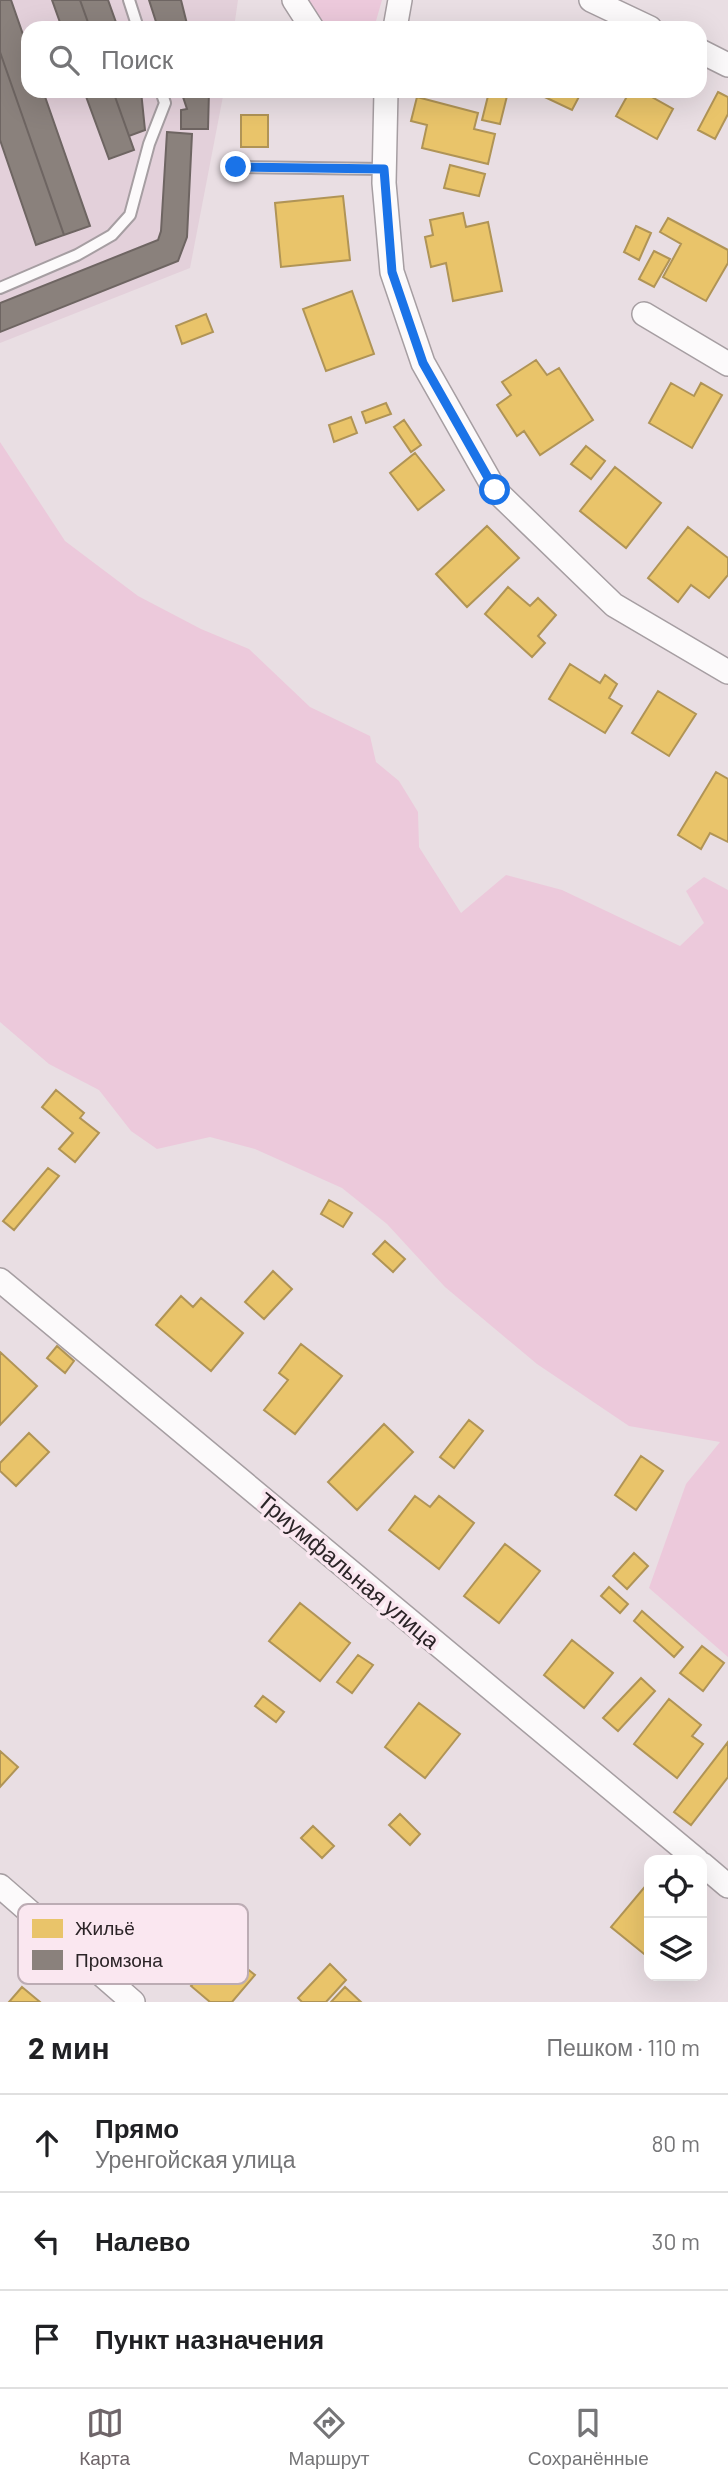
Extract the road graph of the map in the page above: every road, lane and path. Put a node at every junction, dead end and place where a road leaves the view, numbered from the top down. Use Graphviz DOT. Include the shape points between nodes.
graph roads {
  1 [pos="129,0"];
  2 [pos="295,0"];
  3 [pos="400,0"];
  4 [pos="591,0"];
  5 [pos="136,21"];
  6 [pos="308,21"];
  7 [pos="396,21"];
  8 [pos="635,21"];
  9 [pos="707,54"];
  10 [pos="728,65"];
  11 [pos="163,98"];
  12 [pos="386,98"];
  13 [pos="236,167"];
  14 [pos="384,169"];
  15 [pos="0,288"];
  16 [pos="644,314"];
  17 [pos="728,364"];
  18 [pos="728,672"];
  19 [pos="0,1280"];
  20 [pos="691,1855"];
  21 [pos="707,1868"];
  22 [pos="0,1886"];
  23 [pos="728,1886"];
  24 [pos="21,1904"];
  25 [pos="112,1984"];
  26 [pos="133,2002"];
  1 -- 5 [label="lane"];
  2 -- 6 [label="street"];
  3 -- 7 [label="street"];
  4 -- 8 [label="street"];
  9 -- 10 [label="street"];
  11 -- 15 [label="lane" via="130,215 112,235 77,255"];
  12 -- 14 [label="street"];
  13 -- 14 [label="lane"];
  14 -- 18 [label="street" via="392,272 418,350 495,490 614,605"];
  16 -- 17 [label="street"];
  19 -- 20 [label="street, Триумфальная улица"];
  21 -- 23 [label="street"];
  22 -- 24 [label="street"];
  25 -- 26 [label="street"];
}
